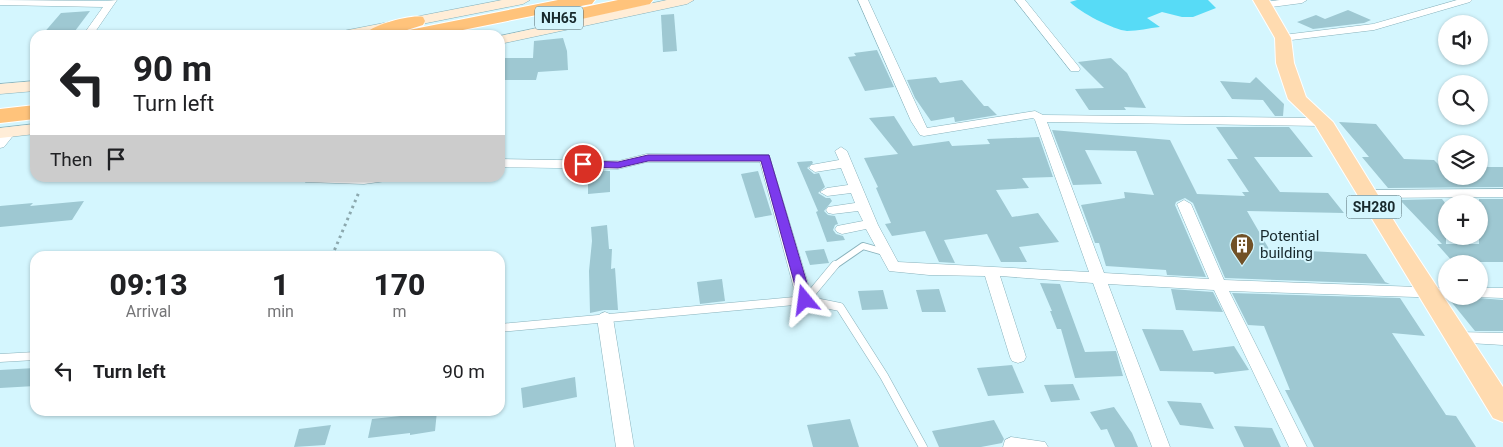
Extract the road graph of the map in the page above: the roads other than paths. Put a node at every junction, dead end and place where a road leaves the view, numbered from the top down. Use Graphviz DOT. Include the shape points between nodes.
graph roads {
  1 [pos="523,0"];
  2 [pos="586,0"];
  3 [pos="644,0"];
  4 [pos="687,0"];
  5 [pos="863,0"];
  6 [pos="1020,0"];
  7 [pos="1302,0"];
  8 [pos="1468,0"];
  9 [pos="0,2"];
  10 [pos="110,2"];
  11 [pos="1263,3"];
  12 [pos="412,28"];
  13 [pos="91,30"];
  14 [pos="386,30"];
  15 [pos="392,30"];
  16 [pos="498,30"];
  17 [pos="1283,38"];
  18 [pos="505,39"];
  19 [pos="1075,69"];
  20 [pos="30,86"];
  21 [pos="0,89"];
  22 [pos="30,101"];
  23 [pos="0,104"];
  24 [pos="30,115"];
  25 [pos="1040,118"];
  26 [pos="1323,122"];
  27 [pos="30,129"];
  28 [pos="3,131"];
  29 [pos="505,163"];
  30 [pos="815,168"];
  31 [pos="856,188"];
  32 [pos="827,192"];
  33 [pos="1503,193"];
  34 [pos="1367,194"];
  35 [pos="1184,204"];
  36 [pos="864,206"];
  37 [pos="833,210"];
  38 [pos="871,224"];
  39 [pos="842,229"];
  40 [pos="884,252"];
  41 [pos="991,271"];
  42 [pos="1099,278"];
  43 [pos="1220,285"];
  44 [pos="1438,293"];
  45 [pos="1488,293"];
  46 [pos="1503,293"];
  47 [pos="805,300"];
  48 [pos="1443,305"];
  49 [pos="605,318"];
  50 [pos="505,328"];
  51 [pos="1457,338"];
  52 [pos="1503,339"];
  53 [pos="30,356"];
  54 [pos="1018,357"];
  55 [pos="0,358"];
  56 [pos="1503,410"];
  57 [pos="1011,445"];
  58 [pos="625,447"];
  59 [pos="923,447"];
  60 [pos="1039,447"];
  61 [pos="1161,447"];
  62 [pos="1298,447"];
  1 -- 12 [label="street"];
  2 -- 12 [label="highway, NH65"];
  3 -- 16 [label="highway, NH65"];
  4 -- 18 [label="street"];
  5 -- 25 [label="street" via="924,132 1036,114"];
  6 -- 19 [label="street"];
  7 -- 11 [label="street"];
  8 -- 17 [label="street" via="1374,27"];
  9 -- 10 [label="street"];
  10 -- 13 [label="street"];
  11 -- 17 [label="main road, SH280"];
  12 -- 14 [label="highway"];
  12 -- 15 [label="street"];
  17 -- 26 [label="main road, SH280" via="1285,63 1297,99"];
  20 -- 21 [label="street"];
  22 -- 23 [label="highway"];
  24 -- 28 [label="highway"];
  25 -- 26 [label="street"];
  25 -- 42 [label="street"];
  26 -- 34 [label="main road, SH280"];
  27 -- 28 [label="street"];
  29 -- 47 [label="street" via="618,165 648,158 765,158"];
  30 -- 31 [label="street" via="843,157"];
  31 -- 32 [label="street"];
  31 -- 36 [label="street"];
  33 -- 34 [label="street"];
  34 -- 44 [label="main road, SH280"];
  35 -- 43 [label="street"];
  36 -- 37 [label="street"];
  36 -- 38 [label="street"];
  38 -- 39 [label="street"];
  38 -- 40 [label="street"];
  40 -- 41 [label="street" via="894,267"];
  40 -- 47 [label="lane" via="863,246 844,256"];
  41 -- 42 [label="street"];
  41 -- 54 [label="street"];
  42 -- 43 [label="street"];
  42 -- 61 [label="street"];
  43 -- 44 [label="street"];
  43 -- 62 [label="street"];
  45 -- 46 [label="street"];
  47 -- 49 [label="lane"];
  47 -- 59 [label="lane" via="840,307 904,407"];
  48 -- 51 [label="main road, SH280"];
  49 -- 50 [label="lane"];
  49 -- 58 [label="street"];
  51 -- 52 [label="street"];
  51 -- 56 [label="main road, SH280"];
  53 -- 55 [label="lane"];
  57 -- 60 [label="street"];
}
